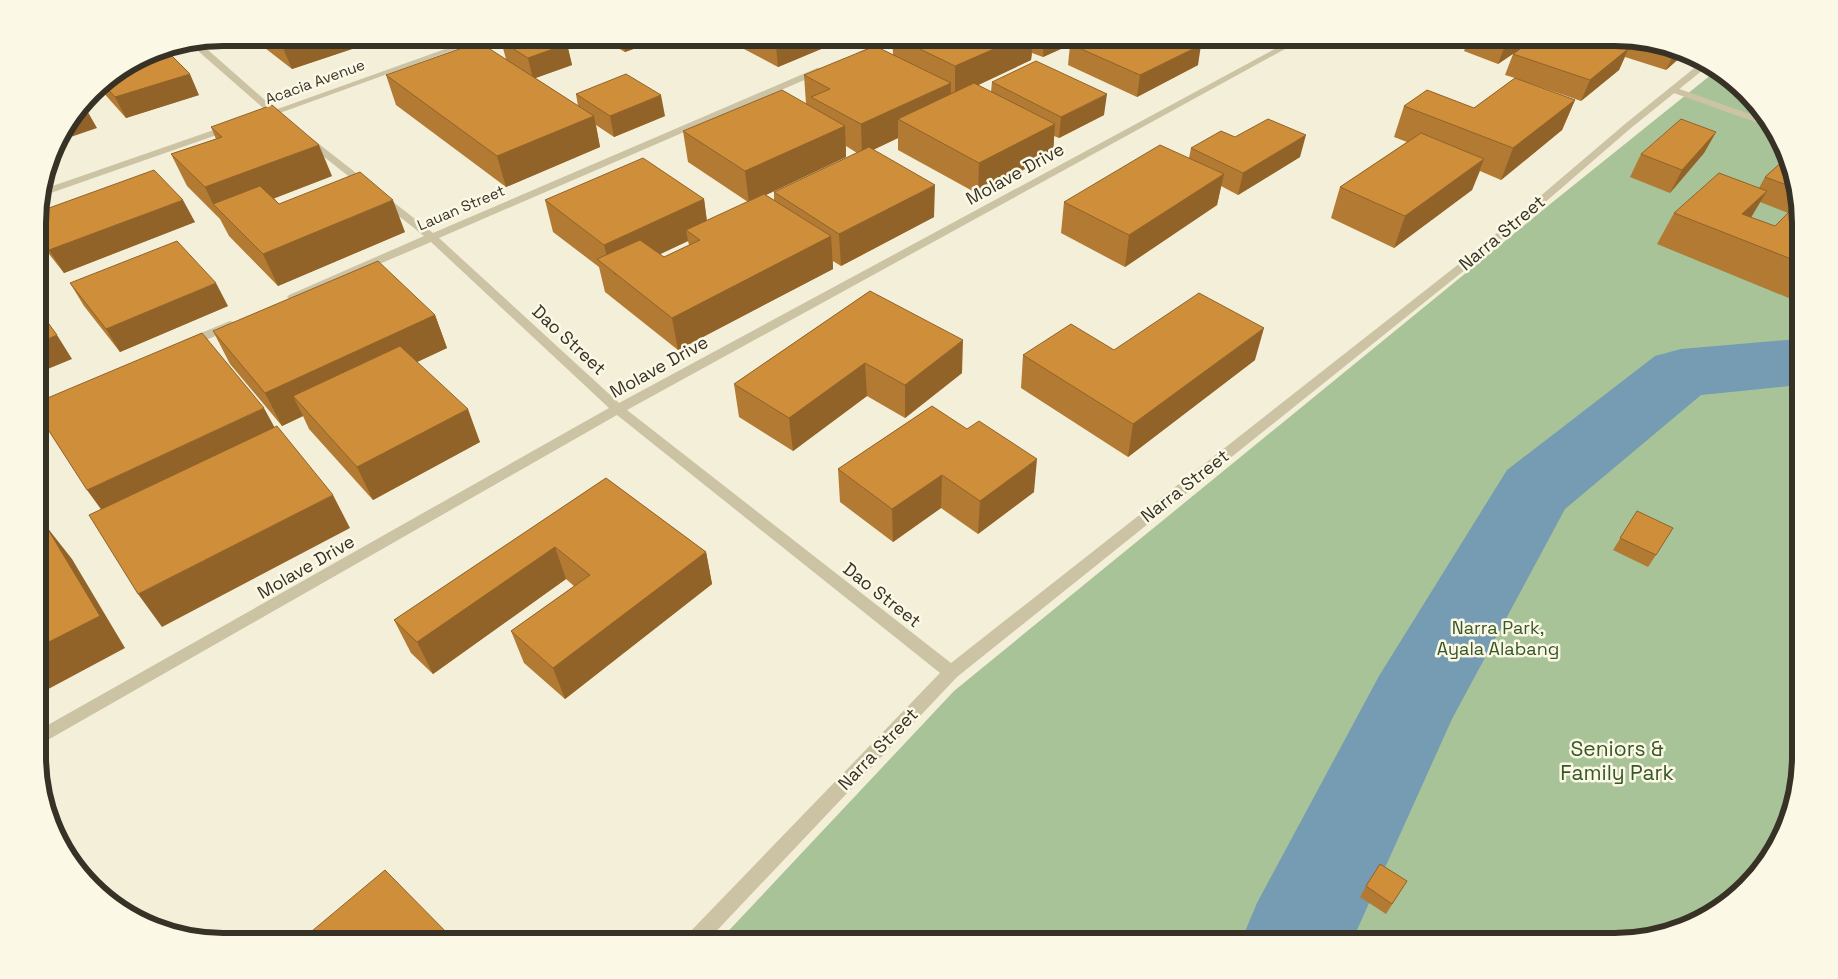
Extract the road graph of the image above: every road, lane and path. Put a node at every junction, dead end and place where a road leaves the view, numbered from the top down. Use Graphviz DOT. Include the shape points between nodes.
graph roads {
  1 [pos="460,46"];
  2 [pos="877,46"];
  3 [pos="1286,46"];
  4 [pos="200,48"];
  5 [pos="851,57"];
  6 [pos="832,65"];
  7 [pos="1700,68"];
  8 [pos="1674,90"];
  9 [pos="274,112"];
  10 [pos="255,119"];
  11 [pos="1758,120"];
  12 [pos="237,125"];
  13 [pos="50,191"];
  14 [pos="432,237"];
  15 [pos="285,300"];
  16 [pos="240,320"];
  17 [pos="176,348"];
  18 [pos="618,409"];
  19 [pos="951,672"];
  20 [pos="46,734"];
  21 [pos="703,933"];
  1 -- 9 [label="street, Acacia Avenue"];
  2 -- 5 [label="street"];
  3 -- 18 [label="street, Molave Drive"];
  4 -- 9 [label="street, Dao Street"];
  6 -- 14 [label="street, Lauan Street"];
  7 -- 8 [label="street, Narra Street"];
  8 -- 11 [label="street"];
  8 -- 19 [label="street, Narra Street" via="1487,246"];
  9 -- 10 [label="street, Acacia Avenue"];
  9 -- 14 [label="street, Dao Street"];
  12 -- 13 [label="street"];
  14 -- 15 [label="street, Lauan Street"];
  14 -- 18 [label="street, Dao Street"];
  16 -- 17 [label="street"];
  18 -- 19 [label="street, Dao Street"];
  18 -- 20 [label="street, Molave Drive"];
  19 -- 21 [label="street, Narra Street"];
}
